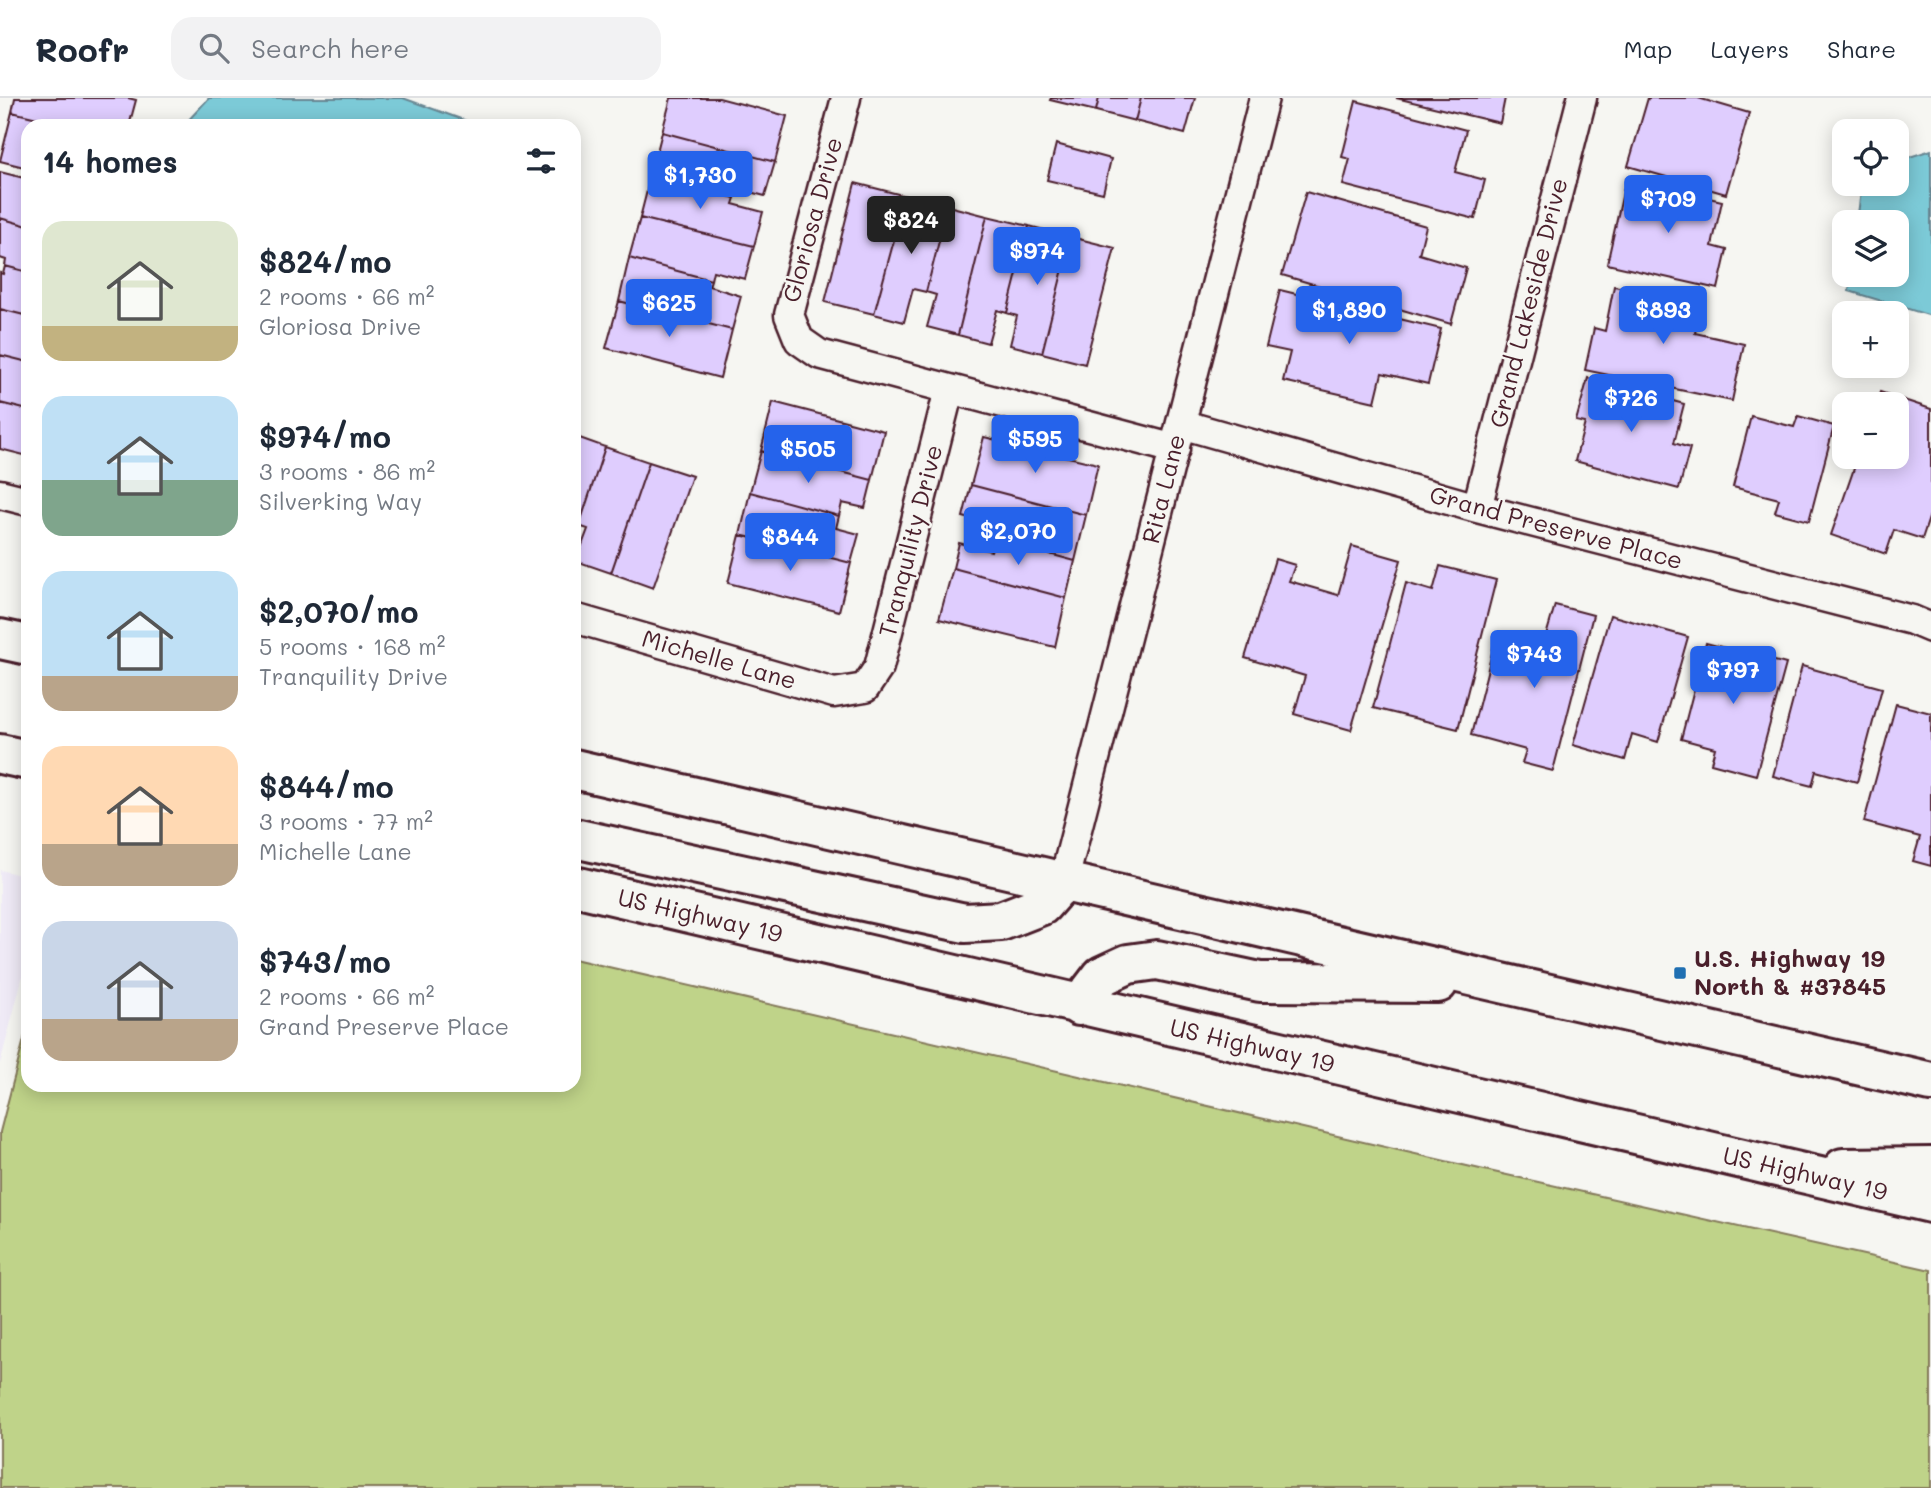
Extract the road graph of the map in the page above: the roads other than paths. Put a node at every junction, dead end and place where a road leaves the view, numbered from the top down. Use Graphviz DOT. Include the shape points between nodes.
graph roads {
  1 [pos="846,98"];
  2 [pos="1264,98"];
  3 [pos="1582,98"];
  4 [pos="799,340"];
  5 [pos="949,390"];
  6 [pos="1178,437"];
  7 [pos="0,494"];
  8 [pos="21,498"];
  9 [pos="1477,508"];
  10 [pos="581,620"];
  11 [pos="1931,628"];
  12 [pos="0,639"];
  13 [pos="21,644"];
  14 [pos="865,688"];
  15 [pos="0,754"];
  16 [pos="21,758"];
  17 [pos="581,771"];
  18 [pos="581,840"];
  19 [pos="1064,880"];
  20 [pos="581,888"];
  21 [pos="1506,983"];
  22 [pos="1079,1006"];
  23 [pos="1931,1082"];
  24 [pos="1931,1167"];
  25 [pos="1785,1169"];
  26 [pos="1931,1203"];
  1 -- 4 [label="street, Gloriosa Drive" via="789,315"];
  2 -- 6 [label="street, Rita Lane"];
  3 -- 9 [label="street, Grand Lakeside Drive"];
  4 -- 5 [label="street, Grand Preserve Place" via="818,354"];
  5 -- 6 [label="street, Grand Preserve Place"];
  5 -- 14 [label="street, Tranquility Drive" via="879,667"];
  6 -- 9 [label="street, Grand Preserve Place"];
  6 -- 19 [label="street, Rita Lane"];
  7 -- 8 [label="street"];
  9 -- 11 [label="street, Grand Preserve Place"];
  10 -- 14 [label="street, Michelle Lane" via="834,693"];
  12 -- 13 [label="highway"];
  15 -- 16 [label="highway"];
  17 -- 19 [label="highway"];
  18 -- 19 [label="highway" via="965,923 1001,921 1042,905"];
  19 -- 21 [label="highway"];
  20 -- 22 [label="highway, US Highway 19"];
  21 -- 22 [label="highway" via="1260,982 1157,960 1128,964 1102,976"];
  21 -- 23 [label="highway"];
  22 -- 25 [label="highway, US Highway 19"];
  24 -- 25 [label="highway"];
  25 -- 26 [label="highway, US Highway 19"];
}
